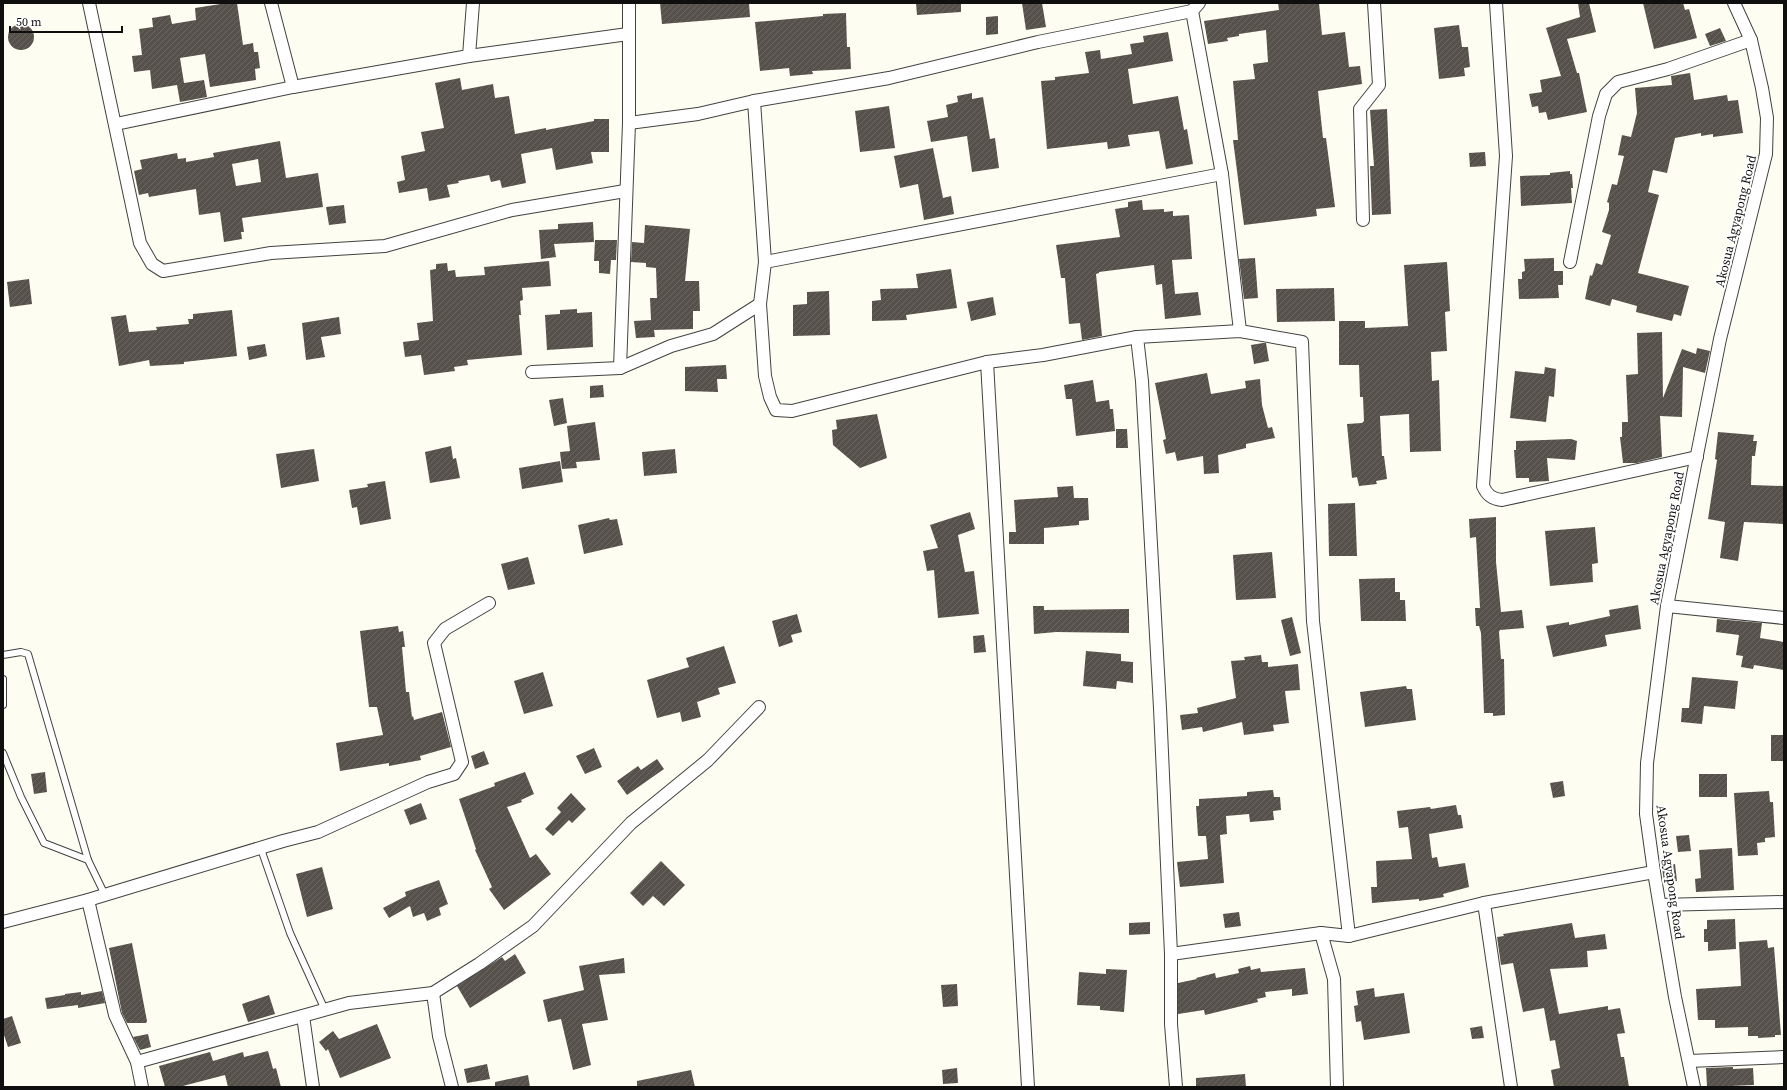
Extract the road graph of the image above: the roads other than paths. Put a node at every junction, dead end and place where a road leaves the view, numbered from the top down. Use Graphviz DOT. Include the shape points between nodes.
graph roads {
  1 [pos="89,3"];
  2 [pos="271,3"];
  3 [pos="473,3"];
  4 [pos="629,3"];
  5 [pos="1374,3"];
  6 [pos="1496,3"];
  7 [pos="1734,3"];
  8 [pos="1195,7"];
  9 [pos="628,34"];
  10 [pos="1751,40"];
  11 [pos="469,56"];
  12 [pos="293,87"];
  13 [pos="754,101"];
  14 [pos="629,123"];
  15 [pos="116,124"];
  16 [pos="1222,174"];
  17 [pos="625,191"];
  18 [pos="1363,220"];
  19 [pos="765,262"];
  20 [pos="1570,262"];
  21 [pos="760,304"];
  22 [pos="1240,331"];
  23 [pos="1137,337"];
  24 [pos="986,362"];
  25 [pos="620,368"];
  26 [pos="532,372"];
  27 [pos="1697,457"];
  28 [pos="489,603"];
  29 [pos="1666,606"];
  30 [pos="1784,618"];
  31 [pos="3,655"];
  32 [pos="3,679"];
  33 [pos="3,705"];
  34 [pos="759,707"];
  35 [pos="3,753"];
  36 [pos="261,849"];
  37 [pos="88,860"];
  38 [pos="1654,872"];
  39 [pos="105,895"];
  40 [pos="88,900"];
  41 [pos="1784,902"];
  42 [pos="1484,903"];
  43 [pos="1660,905"];
  44 [pos="3,922"];
  45 [pos="1321,932"];
  46 [pos="1349,936"];
  47 [pos="1171,954"];
  48 [pos="433,993"];
  49 [pos="325,1010"];
  50 [pos="303,1016"];
  51 [pos="1784,1057"];
  52 [pos="1689,1061"];
  53 [pos="137,1062"];
  54 [pos="142,1087"];
  55 [pos="313,1087"];
  56 [pos="452,1087"];
  57 [pos="1028,1087"];
  58 [pos="1176,1087"];
  59 [pos="1337,1087"];
  60 [pos="1511,1087"];
  61 [pos="1694,1087"];
  1 -- 15 [label="street"];
  2 -- 12 [label="street"];
  3 -- 11 [label="street"];
  4 -- 9 [label="street"];
  5 -- 18 [label="street" via="1379,84 1360,109"];
  6 -- 27 [label="street" via="1506,156 1483,486 1490,497 1502,500"];
  7 -- 10 [label="street, Akosua Agyapong Road"];
  8 -- 13 [label="street" via="889,78"];
  8 -- 16 [label="street"];
  9 -- 11 [label="street"];
  9 -- 14 [label="street"];
  10 -- 20 [label="street" via="1668,69 1618,82 1606,94"];
  10 -- 27 [label="street, Akosua Agyapong Road" via="1767,118 1766,154 1720,339"];
  11 -- 12 [label="street"];
  12 -- 15 [label="street"];
  13 -- 14 [label="street" via="698,114"];
  13 -- 19 [label="street"];
  14 -- 17 [label="street"];
  15 -- 17 [label="street" via="140,243 152,264 164,271 270,253 385,246 512,210"];
  16 -- 19 [label="street"];
  16 -- 22 [label="street"];
  17 -- 25 [label="street"];
  19 -- 21 [label="street"];
  21 -- 24 [label="street" via="765,376 776,410 792,411"];
  21 -- 25 [label="street" via="713,334 671,346"];
  22 -- 23 [label="street"];
  22 -- 46 [label="street" via="1302,342 1313,621"];
  23 -- 24 [label="street"];
  23 -- 47 [label="street" via="1142,381 1159,684"];
  24 -- 57 [label="street"];
  25 -- 26 [label="street"];
  27 -- 29 [label="street, Akosua Agyapong Road"];
  28 -- 36 [label="street" via="445,629 434,643 462,762 454,774 428,782 318,832"];
  29 -- 30 [label="street"];
  29 -- 38 [label="street, Akosua Agyapong Road" via="1647,763 1646,814"];
  31 -- 37 [label="lane" via="22,652 28,654"];
  32 -- 33 [label="lane"];
  34 -- 48 [label="street" via="708,760 631,823 533,926"];
  35 -- 37 [label="lane" via="44,843"];
  36 -- 39 [label="street"];
  36 -- 49 [label="lane" via="290,933"];
  37 -- 39 [label="lane"];
  38 -- 42 [label="street"];
  38 -- 43 [label="street, Akosua Agyapong Road"];
  39 -- 40 [label="street"];
  40 -- 44 [label="street"];
  40 -- 53 [label="street" via="115,1015"];
  41 -- 43 [label="street"];
  42 -- 46 [label="street"];
  42 -- 60 [label="street"];
  43 -- 52 [label="street, Akosua Agyapong Road" via="1675,997"];
  45 -- 46 [label="street"];
  45 -- 47 [label="street"];
  45 -- 59 [label="street" via="1334,979"];
  47 -- 58 [label="street" via="1171,1024"];
  48 -- 49 [label="street" via="350,1003"];
  48 -- 56 [label="street" via="439,1036"];
  49 -- 50 [label="street"];
  50 -- 53 [label="street"];
  50 -- 55 [label="street"];
  51 -- 52 [label="street"];
  52 -- 61 [label="street, Akosua Agyapong Road"];
  53 -- 54 [label="street"];
}
